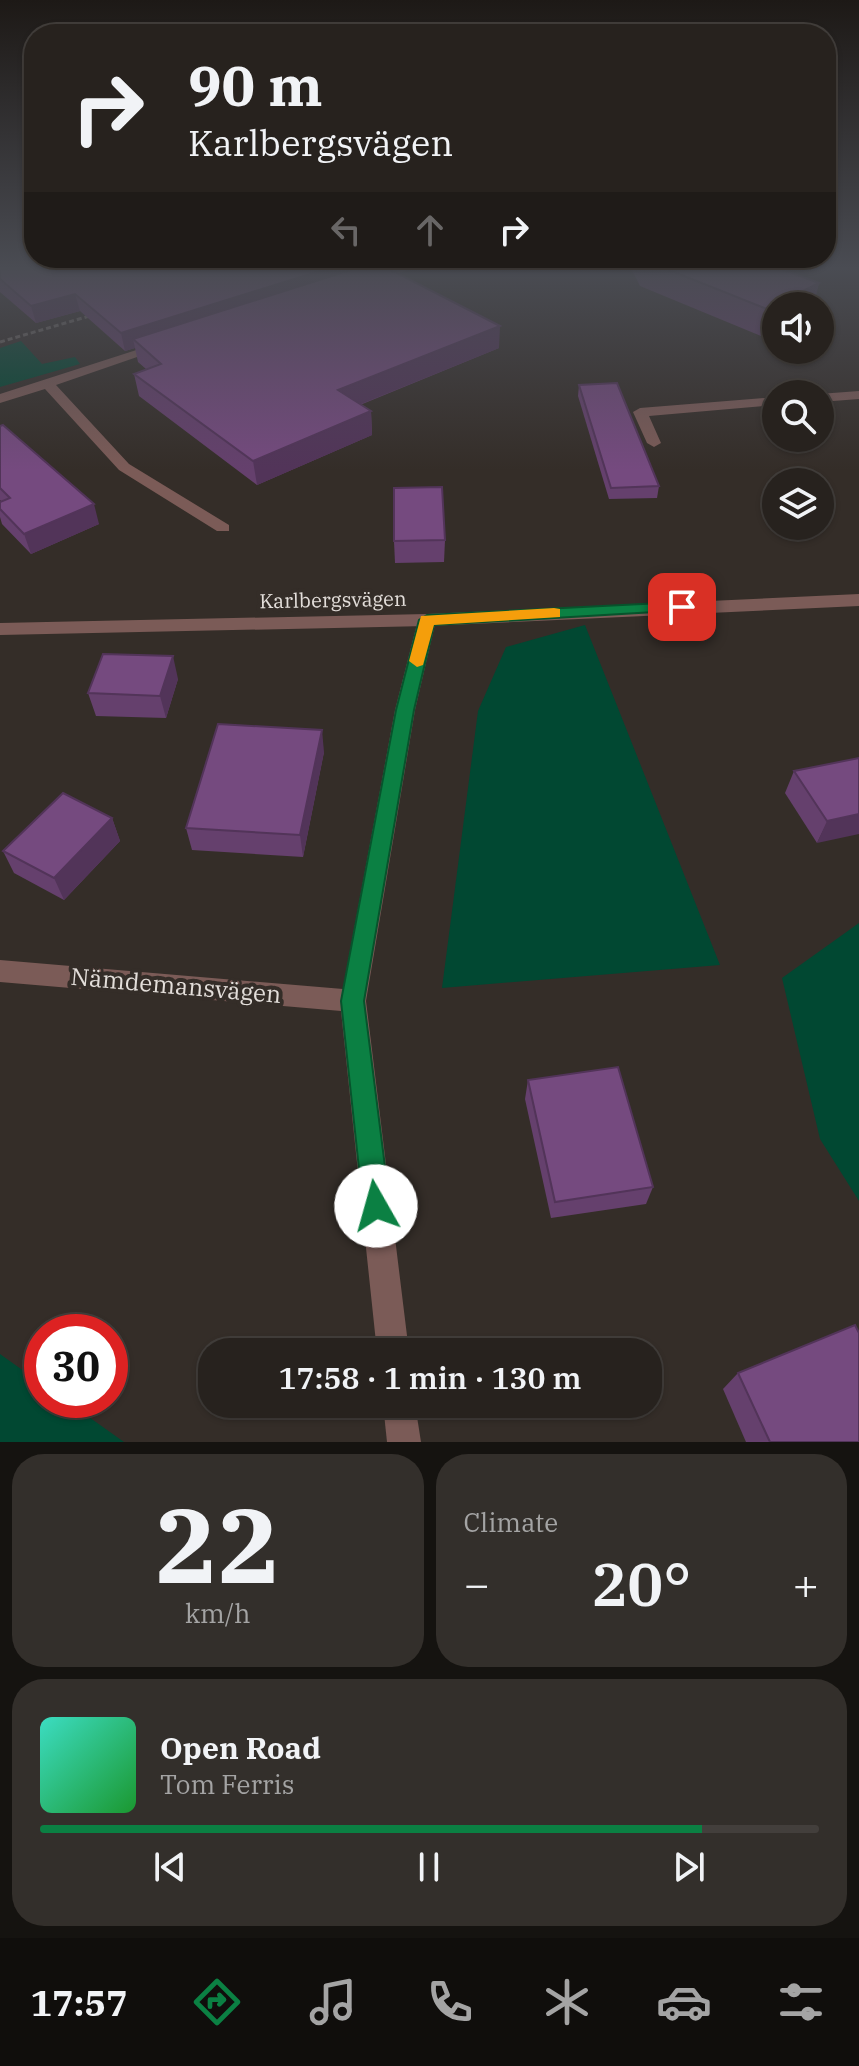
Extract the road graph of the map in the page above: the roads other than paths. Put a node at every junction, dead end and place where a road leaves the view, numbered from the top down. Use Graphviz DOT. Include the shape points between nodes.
graph roads {
  1 [pos="176,342"];
  2 [pos="47,383"];
  3 [pos="859,395"];
  4 [pos="834,397"];
  5 [pos="0,399"];
  6 [pos="762,402"];
  7 [pos="654,443"];
  8 [pos="223,528"];
  9 [pos="859,600"];
  10 [pos="427,620"];
  11 [pos="0,629"];
  12 [pos="0,971"];
  13 [pos="353,1001"];
  14 [pos="391,1338"];
  15 [pos="401,1418"];
  16 [pos="404,1442"];
  1 -- 2 [label="street"];
  2 -- 5 [label="street"];
  2 -- 8 [label="street" via="124,467"];
  3 -- 4 [label="street"];
  6 -- 7 [label="street" via="640,412"];
  9 -- 10 [label="street, Karlbergsvägen"];
  10 -- 11 [label="street, Karlbergsvägen"];
  10 -- 13 [label="street" via="405,710"];
  12 -- 13 [label="street, Nämdemansvägen"];
  13 -- 14 [label="street"];
  15 -- 16 [label="street"];
}
